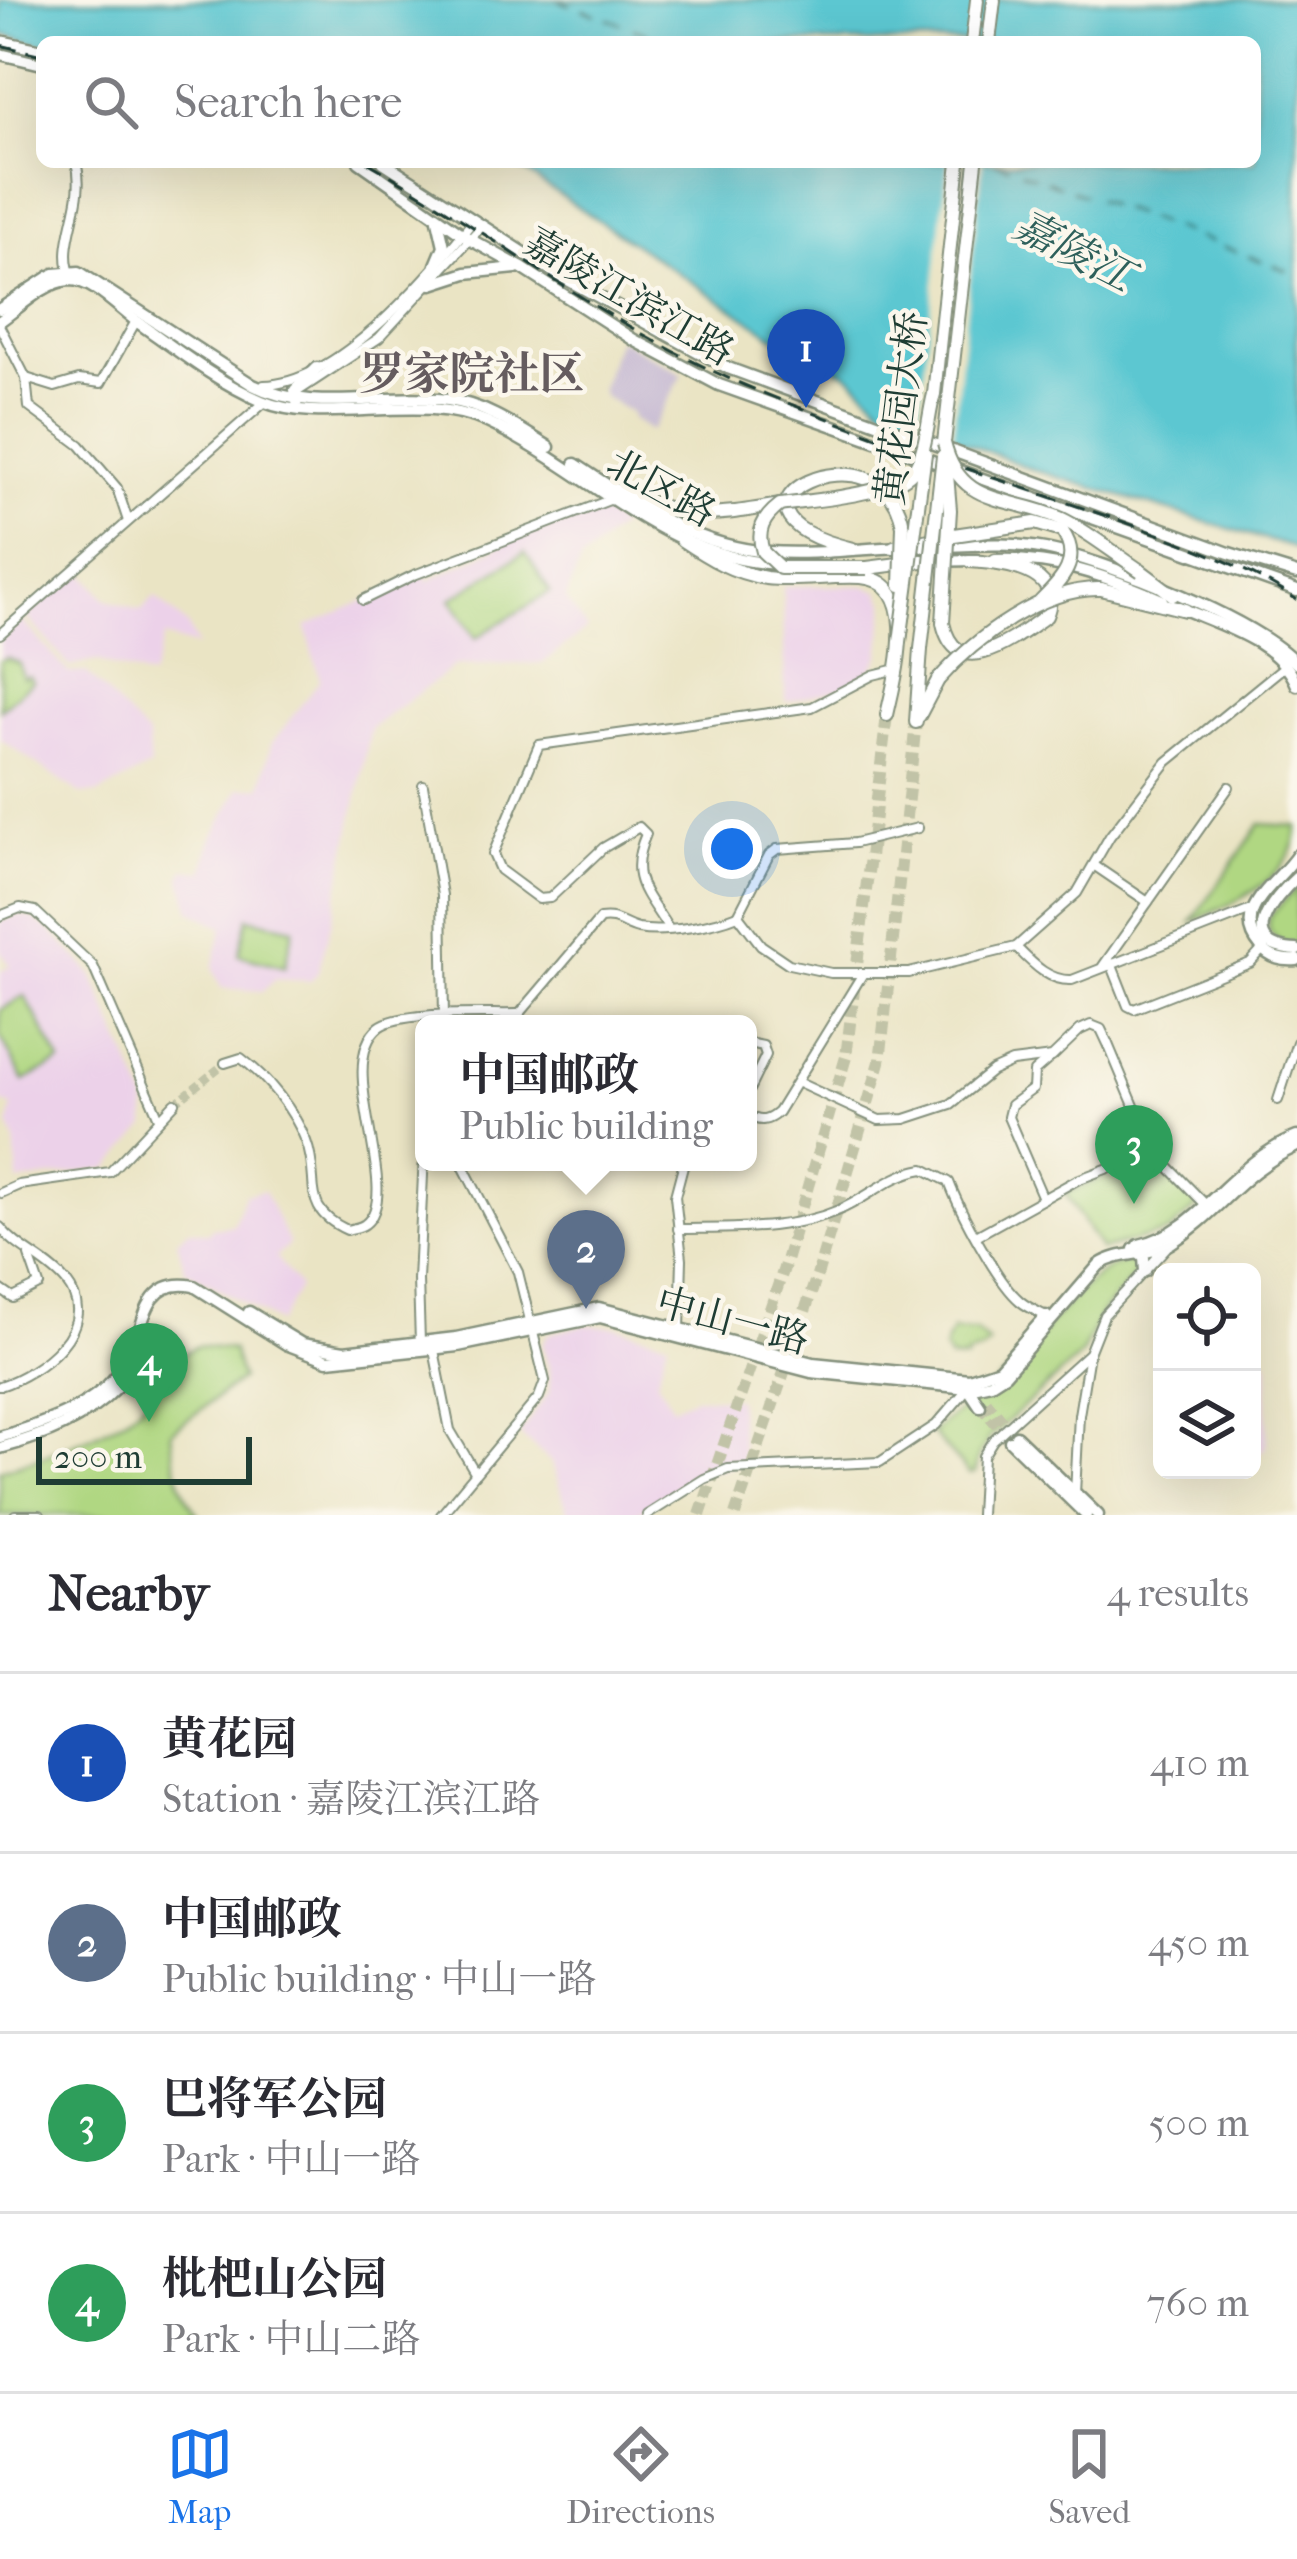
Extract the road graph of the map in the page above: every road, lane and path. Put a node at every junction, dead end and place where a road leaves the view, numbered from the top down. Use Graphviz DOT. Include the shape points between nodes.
graph roads {
  1 [pos="977,0"];
  2 [pos="994,0"];
  3 [pos="973,36"];
  4 [pos="990,36"];
  5 [pos="0,41"];
  6 [pos="36,49"];
  7 [pos="0,54"];
  8 [pos="36,65"];
  9 [pos="78,168"];
  10 [pos="370,168"];
  11 [pos="392,168"];
  12 [pos="958,168"];
  13 [pos="975,168"];
  14 [pos="438,220"];
  15 [pos="478,223"];
  16 [pos="467,237"];
  17 [pos="436,265"];
  18 [pos="522,268"];
  19 [pos="72,276"];
  20 [pos="432,284"];
  21 [pos="0,310"];
  22 [pos="139,317"];
  23 [pos="0,324"];
  24 [pos="316,368"];
  25 [pos="26,378"];
  26 [pos="253,385"];
  27 [pos="934,394"];
  28 [pos="290,397"];
  29 [pos="265,402"];
  30 [pos="316,409"];
  31 [pos="944,442"];
  32 [pos="615,494"];
  33 [pos="780,505"];
  34 [pos="128,521"];
  35 [pos="682,539"];
  36 [pos="895,547"];
  37 [pos="853,550"];
  38 [pos="1075,556"];
  39 [pos="922,561"];
  40 [pos="970,561"];
  41 [pos="1058,564"];
  42 [pos="1297,574"];
  43 [pos="1297,591"];
  44 [pos="1173,595"];
  45 [pos="363,600"];
  46 [pos="1040,602"];
  47 [pos="1184,610"];
  48 [pos="900,619"];
  49 [pos="0,634"];
  50 [pos="900,642"];
  51 [pos="1293,661"];
  52 [pos="898,665"];
  53 [pos="1297,685"];
  54 [pos="887,715"];
  55 [pos="423,785"];
  56 [pos="1228,787"];
  57 [pos="918,828"];
  58 [pos="1297,855"];
  59 [pos="1095,866"];
  60 [pos="1297,877"];
  61 [pos="1148,902"];
  62 [pos="1251,910"];
  63 [pos="738,915"];
  64 [pos="0,916"];
  65 [pos="668,928"];
  66 [pos="1016,947"];
  67 [pos="1262,950"];
  68 [pos="1297,950"];
  69 [pos="1297,960"];
  70 [pos="1106,965"];
  71 [pos="862,975"];
  72 [pos="518,1014"];
  73 [pos="444,1015"];
  74 [pos="493,1015"];
  75 [pos="415,1018"];
  76 [pos="1297,1042"];
  77 [pos="757,1045"];
  78 [pos="1052,1057"];
  79 [pos="225,1064"];
  80 [pos="757,1074"];
  81 [pos="799,1083"];
  82 [pos="1278,1100"];
  83 [pos="175,1103"];
  84 [pos="159,1118"];
  85 [pos="757,1120"];
  86 [pos="1297,1141"];
  87 [pos="1154,1151"];
  88 [pos="423,1171"];
  89 [pos="466,1171"];
  90 [pos="681,1171"];
  91 [pos="0,1193"];
  92 [pos="1043,1196"];
  93 [pos="1208,1208"];
  94 [pos="0,1227"];
  95 [pos="678,1229"];
  96 [pos="978,1235"];
  97 [pos="1169,1240"];
  98 [pos="1130,1251"];
  99 [pos="29,1254"];
  100 [pos="1142,1274"];
  101 [pos="176,1281"];
  102 [pos="0,1289"];
  103 [pos="1046,1316"];
  104 [pos="531,1328"];
  105 [pos="680,1328"];
  106 [pos="420,1343"];
  107 [pos="434,1350"];
  108 [pos="1089,1353"];
  109 [pos="971,1385"];
  110 [pos="0,1386"];
  111 [pos="984,1403"];
  112 [pos="0,1437"];
  113 [pos="1012,1438"];
  114 [pos="0,1448"];
  115 [pos="476,1472"];
  116 [pos="1074,1498"];
  117 [pos="15,1515"];
  118 [pos="40,1515"];
  119 [pos="441,1515"];
  120 [pos="646,1515"];
  121 [pos="980,1515"];
  122 [pos="1086,1515"];
  123 [pos="1098,1515"];
  1 -- 3 [label="highway"];
  2 -- 4 [label="highway"];
  5 -- 6 [label="main road"];
  7 -- 8 [label="main road"];
  9 -- 19 [label="street" via="67,251"];
  10 -- 14 [label="main road, 嘉陵江滨江路"];
  11 -- 15 [label="main road, 嘉陵江滨江路"];
  12 -- 27 [label="highway, 黄花园大桥"];
  13 -- 31 [label="highway, 黄花园大桥"];
  14 -- 16 [label="main road, 嘉陵江滨江路"];
  14 -- 17 [label="main road" via="444,246"];
  15 -- 16 [label="street"];
  15 -- 42 [label="main road, 嘉陵江滨江路" via="728,368"];
  16 -- 17 [label="street"];
  16 -- 18 [label="main road, 嘉陵江滨江路"];
  16 -- 20 [label="street"];
  17 -- 24 [label="street" via="373,331"];
  18 -- 20 [label="main road"];
  18 -- 43 [label="main road, 嘉陵江滨江路" via="719,385"];
  19 -- 21 [label="main road" via="47,278"];
  19 -- 22 [label="main road"];
  19 -- 23 [label="main road"];
  20 -- 28 [label="street" via="363,351"];
  22 -- 25 [label="street" via="101,382 55,387"];
  22 -- 26 [label="main road"];
  22 -- 29 [label="main road"];
  23 -- 25 [label="street"];
  24 -- 26 [label="street"];
  24 -- 28 [label="main road"];
  25 -- 34 [label="street" via="32,412 93,460 117,488"];
  26 -- 28 [label="main road"];
  27 -- 33 [label="highway, bridge" via="907,477"];
  27 -- 50 [label="highway, 黄花园大桥, bridge"];
  28 -- 29 [label="street"];
  28 -- 30 [label="main road"];
  28 -- 32 [label="main road, 北区路" via="469,404"];
  29 -- 30 [label="main road, 北区路"];
  29 -- 34 [label="street"];
  30 -- 32 [label="main road, 北区路" via="466,414"];
  31 -- 40 [label="highway, bridge" via="946,638 956,648 991,652 1046,616 1046,588 1031,572"];
  31 -- 44 [label="highway, bridge" via="949,464 975,492 1062,519"];
  31 -- 46 [label="highway, 黄花园大桥, bridge" via="916,722 938,680"];
  32 -- 33 [label="highway" via="717,516"];
  32 -- 35 [label="main road, 北区路"];
  32 -- 37 [label="main road, 北区路" via="723,545"];
  32 -- 45 [label="street"];
  33 -- 39 [label="highway, bridge" via="760,530 772,564 794,570"];
  34 -- 49 [label="street"];
  35 -- 39 [label="main road, 北区路" via="772,565"];
  35 -- 48 [label="highway, bridge" via="735,571 882,584"];
  36 -- 37 [label="main road, 北区路"];
  36 -- 38 [label="main road, 北区路" via="1029,546"];
  36 -- 46 [label="highway, bridge" via="1035,523 1062,531 1072,559"];
  37 -- 48 [label="highway, bridge" via="801,533 788,498 810,479 855,477 893,496 902,526"];
  38 -- 41 [label="main road" via="1080,566"];
  38 -- 44 [label="main road, 北区路"];
  39 -- 40 [label="main road, 北区路"];
  40 -- 41 [label="main road, 北区路"];
  41 -- 47 [label="main road, 北区路"];
  44 -- 51 [label="main road, 北区路" via="1259,634"];
  46 -- 47 [label="highway, bridge" via="1101,589"];
  47 -- 51 [label="main road, 北区路"];
  48 -- 50 [label="highway, bridge"];
  50 -- 52 [label="highway, 黄花园大桥"];
  51 -- 53 [label="main road, 北区路"];
  51 -- 59 [label="street" via="1167,762"];
  52 -- 54 [label="highway, 黄花园大桥"];
  52 -- 65 [label="street" via="812,707 539,745 493,854 500,870 539,899 550,898 603,848 640,827 646,834 638,879"];
  55 -- 73 [label="street" via="442,895"];
  56 -- 61 [label="street"];
  57 -- 63 [label="street" via="777,849"];
  58 -- 62 [label="main road"];
  59 -- 61 [label="street"];
  59 -- 66 [label="street"];
  60 -- 68 [label="main road" via="1262,918 1273,944"];
  61 -- 70 [label="street"];
  62 -- 67 [label="main road"];
  62 -- 70 [label="street"];
  63 -- 65 [label="street"];
  63 -- 71 [label="street" via="789,964"];
  64 -- 84 [label="street" via="35,911 93,966"];
  65 -- 72 [label="street" via="600,920"];
  66 -- 70 [label="street" via="1062,981"];
  66 -- 71 [label="street" via="909,973"];
  67 -- 69 [label="main road"];
  67 -- 70 [label="street" via="1250,963 1134,1009"];
  71 -- 81 [label="street"];
  72 -- 74 [label="street"];
  75 -- 79 [label="street" via="379,1027 366,1047 360,1083 373,1132 374,1211 347,1230 315,1205 306,1141 280,1097 241,1058"];
  76 -- 82 [label="street"];
  77 -- 80 [label="street" via="766,1055"];
  78 -- 81 [label="street" via="1012,1062 951,1104 893,1121"];
  78 -- 87 [label="street" via="1080,1030 1101,1029"];
  78 -- 92 [label="street" via="1008,1117"];
  81 -- 85 [label="street" via="769,1119"];
  83 -- 84 [label="street"];
  84 -- 91 [label="street" via="110,1172"];
  86 -- 93 [label="main road" via="1263,1153"];
  87 -- 92 [label="street"];
  87 -- 93 [label="street"];
  88 -- 106 [label="street"];
  89 -- 104 [label="street" via="511,1256"];
  90 -- 95 [label="street"];
  92 -- 96 [label="street"];
  93 -- 97 [label="main road"];
  94 -- 99 [label="street"];
  95 -- 96 [label="street" via="770,1227 837,1211 924,1168 950,1182"];
  95 -- 105 [label="street"];
  96 -- 103 [label="street" via="1018,1300"];
  97 -- 98 [label="main road"];
  97 -- 100 [label="street"];
  98 -- 100 [label="main road"];
  98 -- 103 [label="main road" via="1095,1261"];
  98 -- 109 [label="main road" via="1100,1265 1005,1374"];
  99 -- 102 [label="street" via="39,1285 14,1298"];
  99 -- 110 [label="street" via="71,1288 76,1313 57,1356"];
  100 -- 108 [label="street" via="1104,1315"];
  101 -- 106 [label="main road, 中山一路" via="193,1279 313,1348"];
  101 -- 107 [label="main road, 中山一路" via="314,1357"];
  101 -- 112 [label="main road" via="159,1284 142,1303 122,1370 110,1384 50,1422"];
  101 -- 114 [label="main road" via="144,1312 117,1388 55,1432"];
  103 -- 109 [label="main road" via="999,1369"];
  104 -- 105 [label="main road, 中山一路" via="599,1308"];
  104 -- 106 [label="main road, 中山一路"];
  104 -- 107 [label="main road, 中山一路"];
  104 -- 109 [label="main road, 中山一路" via="599,1317 811,1372"];
  104 -- 115 [label="street" via="543,1389"];
  105 -- 109 [label="main road, 中山一路" via="813,1363"];
  107 -- 115 [label="street" via="450,1430"];
  108 -- 116 [label="street"];
  108 -- 121 [label="street" via="993,1440 983,1456"];
  109 -- 111 [label="main road"];
  109 -- 120 [label="street" via="936,1425 880,1462 728,1469"];
  113 -- 116 [label="main road"];
  115 -- 119 [label="street"];
  116 -- 122 [label="main road"];
  116 -- 123 [label="main road"];
  117 -- 118 [label="street"];
}
